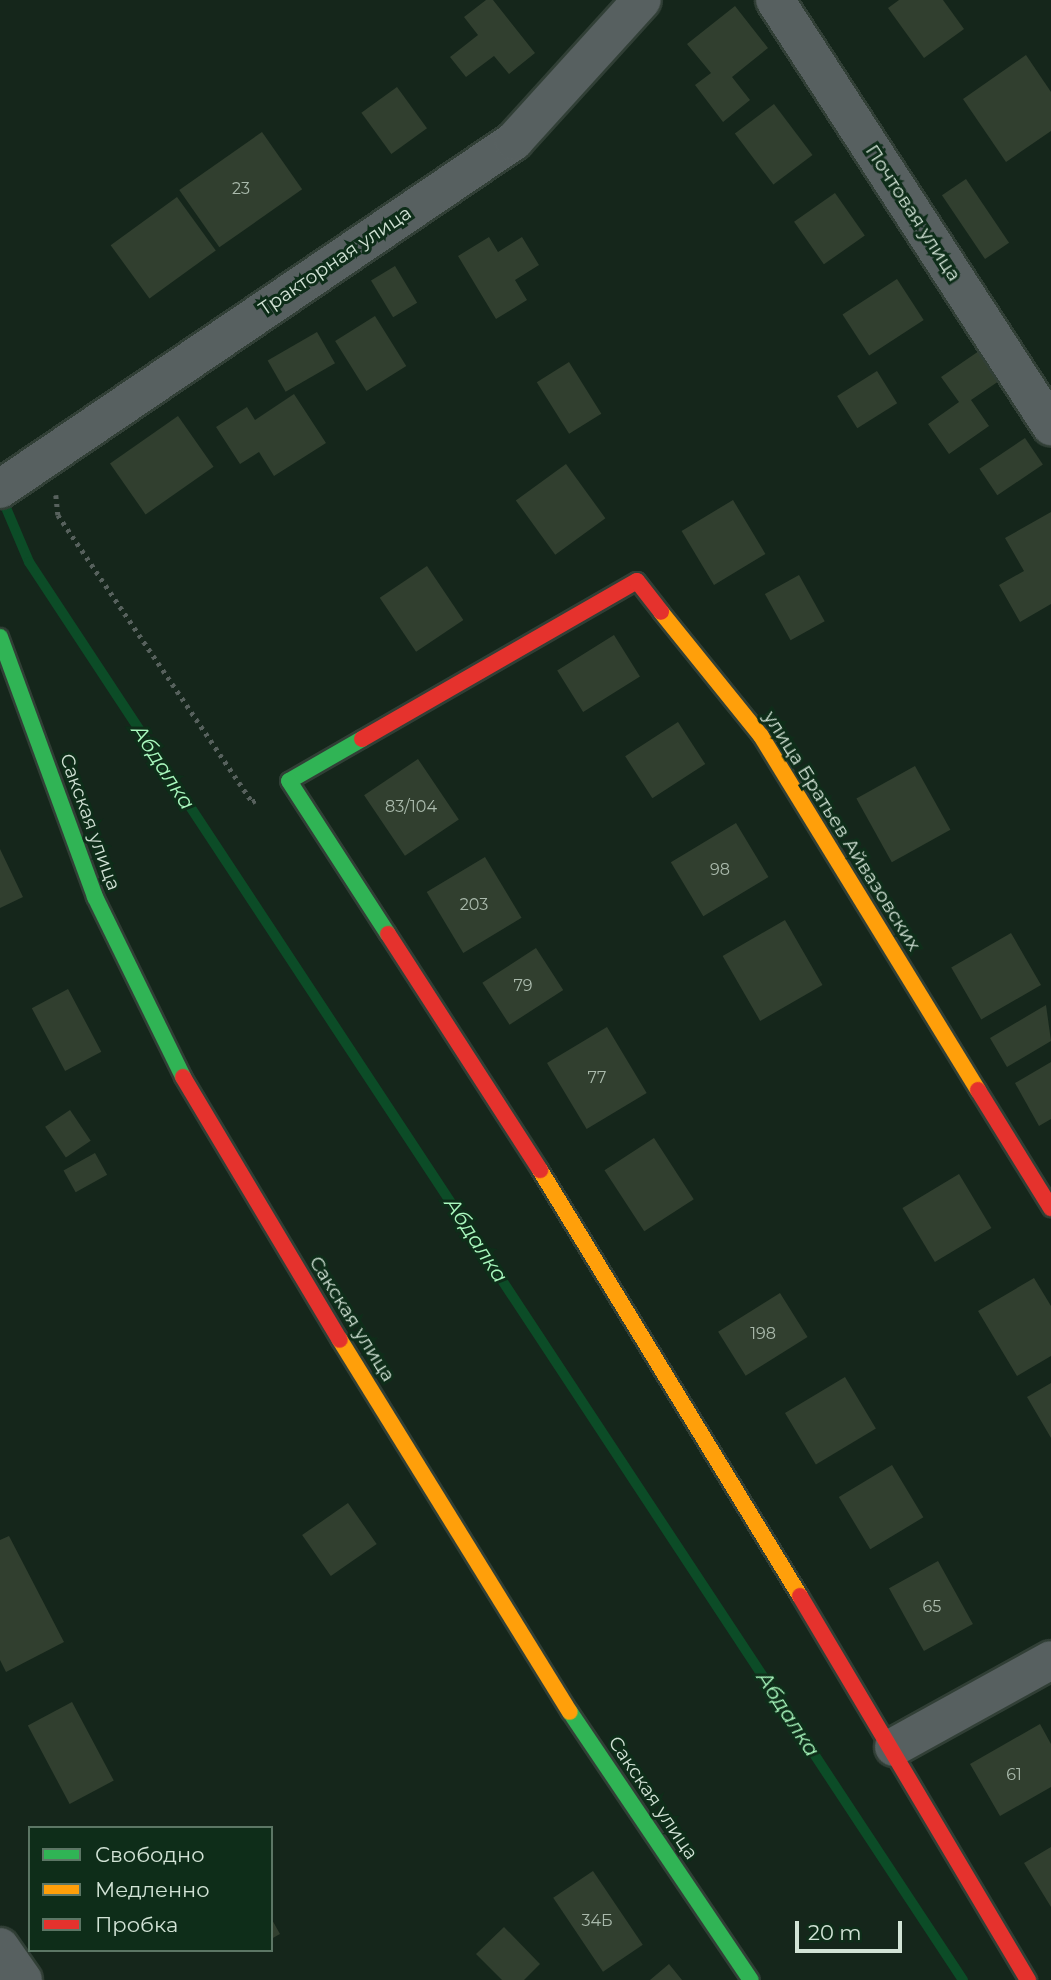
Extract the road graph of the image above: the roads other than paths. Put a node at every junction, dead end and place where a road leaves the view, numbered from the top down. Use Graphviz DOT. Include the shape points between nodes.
graph roads {
  1 [pos="775,0"];
  2 [pos="638,1"];
  3 [pos="1051,426"];
  4 [pos="0,489"];
  5 [pos="0,636"];
  6 [pos="1051,1208"];
  7 [pos="1051,1660"];
  8 [pos="894,1747"];
  9 [pos="0,1949"];
  10 [pos="4,1980"];
  11 [pos="23,1980"];
  12 [pos="751,1980"];
  13 [pos="1028,1980"];
  1 -- 3 [label="street, Почтовая улица"];
  2 -- 4 [label="street, Тракторная улица" via="514,141"];
  5 -- 12 [label="street, Сакская улица" via="95,897 201,1114 548,1679"];
  6 -- 8 [label="street, улица Братьев Айвазовских" via="761,736 637,581 289,781 628,1305"];
  7 -- 8 [label="street"];
  8 -- 13 [label="street"];
  9 -- 10 [label="street"];
  9 -- 11 [label="street"];
}
